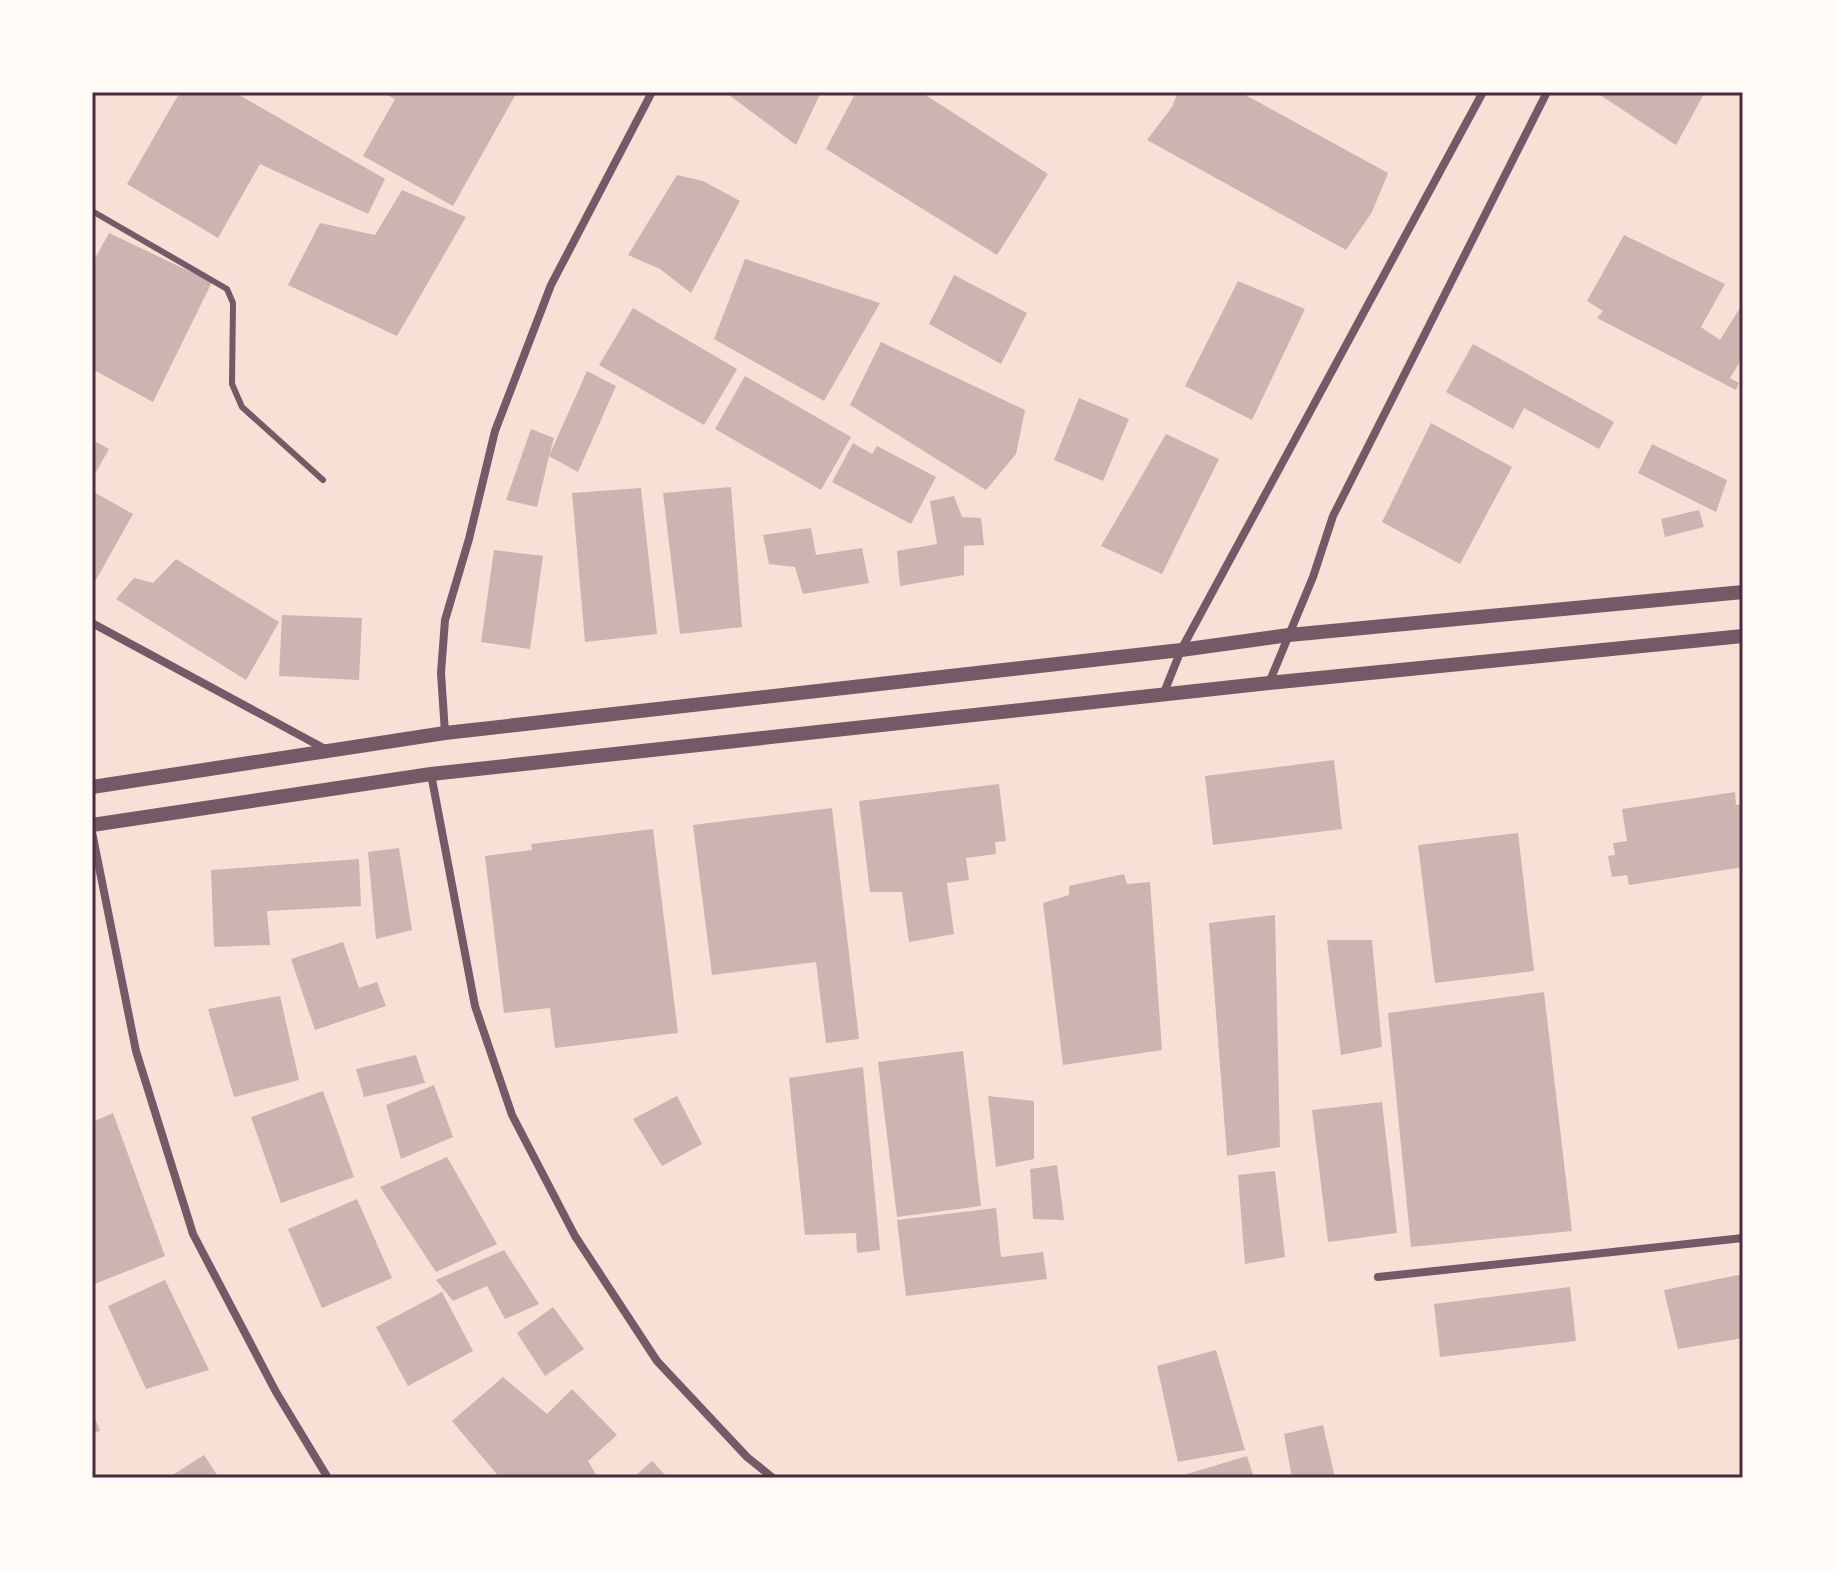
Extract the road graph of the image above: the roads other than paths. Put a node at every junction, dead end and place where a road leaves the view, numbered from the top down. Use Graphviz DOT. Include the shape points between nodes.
graph roads {
  1 [pos="652,92"];
  2 [pos="1483,92"];
  3 [pos="1544,93"];
  4 [pos="92,211"];
  5 [pos="323,480"];
  6 [pos="1743,592"];
  7 [pos="92,623"];
  8 [pos="1289,635"];
  9 [pos="1743,636"];
  10 [pos="1181,650"];
  11 [pos="1269,683"];
  12 [pos="1163,695"];
  13 [pos="445,733"];
  14 [pos="328,751"];
  15 [pos="431,774"];
  16 [pos="92,787"];
  17 [pos="92,825"];
  18 [pos="92,832"];
  19 [pos="1743,1238"];
  20 [pos="1378,1277"];
  21 [pos="328,1478"];
  22 [pos="773,1478"];
  1 -- 13 [label="street" via="551,285 495,431 445,620"];
  2 -- 10 [label="street"];
  3 -- 8 [label="street" via="1333,516"];
  4 -- 5 [label="lane" via="227,289 233,303 232,384 242,407"];
  6 -- 8 [label="street"];
  7 -- 14 [label="street"];
  8 -- 10 [label="street"];
  8 -- 11 [label="street"];
  9 -- 11 [label="street"];
  10 -- 12 [label="street"];
  10 -- 13 [label="street"];
  11 -- 12 [label="street"];
  12 -- 15 [label="street"];
  13 -- 14 [label="street"];
  14 -- 16 [label="street"];
  15 -- 17 [label="street"];
  15 -- 22 [label="street" via="475,1006 512,1115 575,1236 657,1361"];
  18 -- 21 [label="street" via="136,1051 193,1234"];
  19 -- 20 [label="street"];
}
